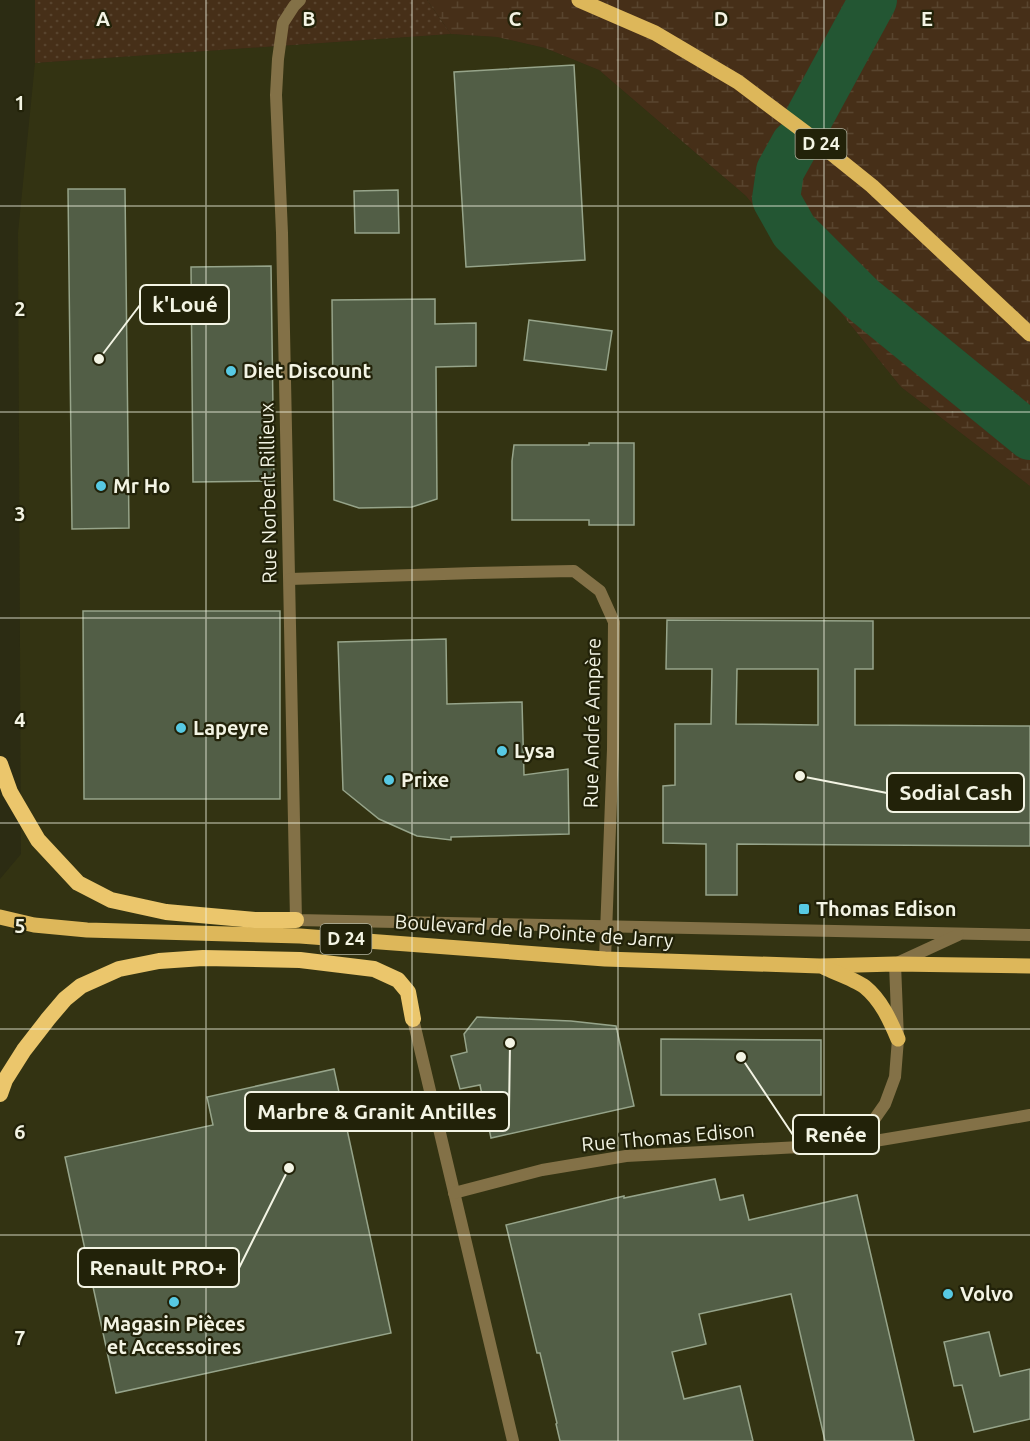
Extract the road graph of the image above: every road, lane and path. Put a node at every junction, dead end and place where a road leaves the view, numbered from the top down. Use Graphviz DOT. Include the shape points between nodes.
graph roads {
  1 [pos="300,0"];
  2 [pos="579,0"];
  3 [pos="1030,334"];
  4 [pos="290,579"];
  5 [pos="0,764"];
  6 [pos="8,919"];
  7 [pos="296,920"];
  8 [pos="606,927"];
  9 [pos="961,934"];
  10 [pos="1030,935"];
  11 [pos="605,959"];
  12 [pos="895,964"];
  13 [pos="820,966"];
  14 [pos="1030,966"];
  15 [pos="413,1019"];
  16 [pos="898,1039"];
  17 [pos="0,1094"];
  18 [pos="1030,1115"];
  19 [pos="857,1144"];
  20 [pos="454,1193"];
  21 [pos="513,1441"];
  1 -- 4 [label="street, Rue Norbert Rillieux" via="284,23 276,95"];
  2 -- 3 [label="main road, D 24" via="655,33 738,82 872,186"];
  4 -- 7 [label="street, Rue Norbert Rillieux"];
  4 -- 8 [label="street, Rue André Ampère" via="574,572 600,591 614,622"];
  5 -- 7 [label="highway" via="10,792 38,840 78,883 111,900 166,912"];
  6 -- 11 [label="main road, Boulevard de la Pointe de Jarry / D 24" via="87,930 300,936"];
  7 -- 8 [label="street, Boulevard de la Pointe de Jarry / D 24"];
  8 -- 9 [label="street, Boulevard de la Pointe de Jarry / D 24"];
  8 -- 11 [label="street, Rue André Ampère"];
  9 -- 10 [label="street, Boulevard de la Pointe de Jarry / D 24"];
  9 -- 12 [label="street"];
  11 -- 13 [label="main road, Boulevard de la Pointe de Jarry / D 24"];
  12 -- 13 [label="main road, Boulevard de la Pointe de Jarry / D 24"];
  12 -- 14 [label="main road, Boulevard de la Pointe de Jarry / D 24"];
  12 -- 16 [label="street"];
  13 -- 16 [label="main road" via="864,986 889,1018"];
  15 -- 17 [label="highway" via="408,992 398,980 374,969 300,960 159,961 119,969 81,986 65,999 24,1050 4,1080"];
  15 -- 20 [label="street"];
  16 -- 19 [label="street" via="895,1077 885,1104"];
  18 -- 19 [label="street, Rue Thomas Edison"];
  19 -- 20 [label="street, Rue Thomas Edison" via="626,1156 542,1170"];
  20 -- 21 [label="street"];
}
